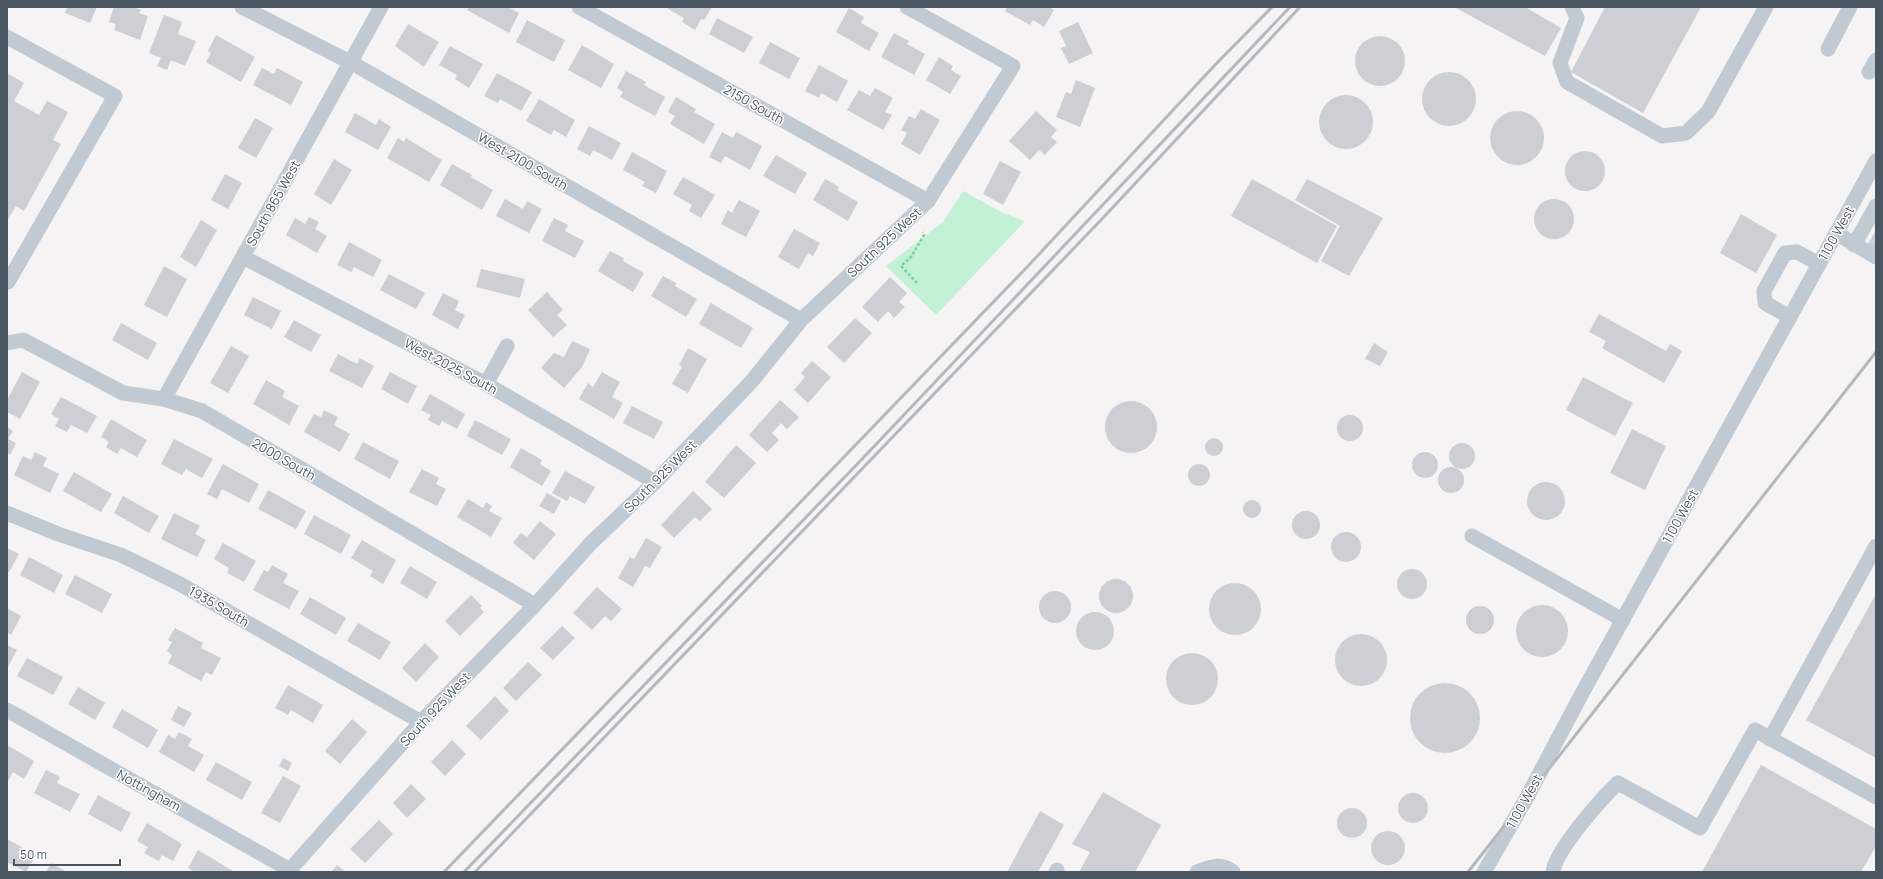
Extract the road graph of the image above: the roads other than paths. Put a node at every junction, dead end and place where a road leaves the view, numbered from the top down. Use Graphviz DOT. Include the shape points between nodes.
graph roads {
  1 [pos="242,7"];
  2 [pos="381,7"];
  3 [pos="579,7"];
  4 [pos="907,7"];
  5 [pos="1572,7"];
  6 [pos="1766,7"];
  7 [pos="1850,7"];
  8 [pos="7,37"];
  9 [pos="1828,49"];
  10 [pos="352,63"];
  11 [pos="1876,161"];
  12 [pos="928,202"];
  13 [pos="1876,206"];
  14 [pos="1836,233"];
  15 [pos="1854,244"];
  16 [pos="243,257"];
  17 [pos="1876,257"];
  18 [pos="1819,264"];
  19 [pos="7,281"];
  20 [pos="1790,317"];
  21 [pos="801,320"];
  22 [pos="7,343"];
  23 [pos="507,346"];
  24 [pos="486,384"];
  25 [pos="164,399"];
  26 [pos="656,482"];
  27 [pos="7,513"];
  28 [pos="1472,536"];
  29 [pos="1874,553"];
  30 [pos="535,605"];
  31 [pos="1623,620"];
  32 [pos="7,710"];
  33 [pos="421,722"];
  34 [pos="1770,738"];
  35 [pos="1876,797"];
  36 [pos="289,871"];
  37 [pos="1197,872"];
  38 [pos="1233,872"];
  39 [pos="1484,872"];
  40 [pos="1553,872"];
  1 -- 10 [label="street, West 2100 South"];
  2 -- 10 [label="street, South 865 West"];
  3 -- 12 [label="street, 2150 South"];
  4 -- 12 [label="street, South 925 West" via="1013,66"];
  5 -- 6 [label="street" via="1577,18 1560,63 1568,82 1662,136 1686,133 1708,112"];
  7 -- 9 [label="street"];
  8 -- 19 [label="street" via="115,96"];
  10 -- 16 [label="street, South 865 West"];
  10 -- 21 [label="street, West 2100 South"];
  11 -- 14 [label="street, 1100 West"];
  12 -- 21 [label="street, South 925 West"];
  13 -- 15 [label="street"];
  14 -- 15 [label="street"];
  14 -- 18 [label="street, 1100 West"];
  15 -- 17 [label="street"];
  16 -- 24 [label="street, West 2025 South"];
  16 -- 25 [label="street, South 865 West"];
  18 -- 20 [label="street, 1100 West"];
  18 -- 20 [label="street" via="1797,252 1785,253 1764,291 1765,303"];
  20 -- 31 [label="street, 1100 West"];
  21 -- 26 [label="street, South 925 West" via="752,381"];
  22 -- 25 [label="street, 2000 South" via="23,340 123,394"];
  23 -- 24 [label="street"];
  24 -- 26 [label="street, West 2025 South"];
  25 -- 30 [label="street, 2000 South" via="202,411"];
  26 -- 30 [label="street, South 925 West" via="591,543"];
  27 -- 33 [label="street, 1935 South" via="58,534 121,555 180,584"];
  28 -- 31 [label="street"];
  29 -- 34 [label="street"];
  30 -- 33 [label="street, South 925 West"];
  31 -- 39 [label="street, 1100 West" via="1526,800"];
  32 -- 36 [label="street, Nottingham"];
  33 -- 36 [label="street, South 925 West"];
  34 -- 35 [label="street"];
  34 -- 40 [label="street" via="1755,730 1700,828 1618,783 1605,795 1558,856"];
  37 -- 38 [label="street" via="1213,866 1228,868"];
}
